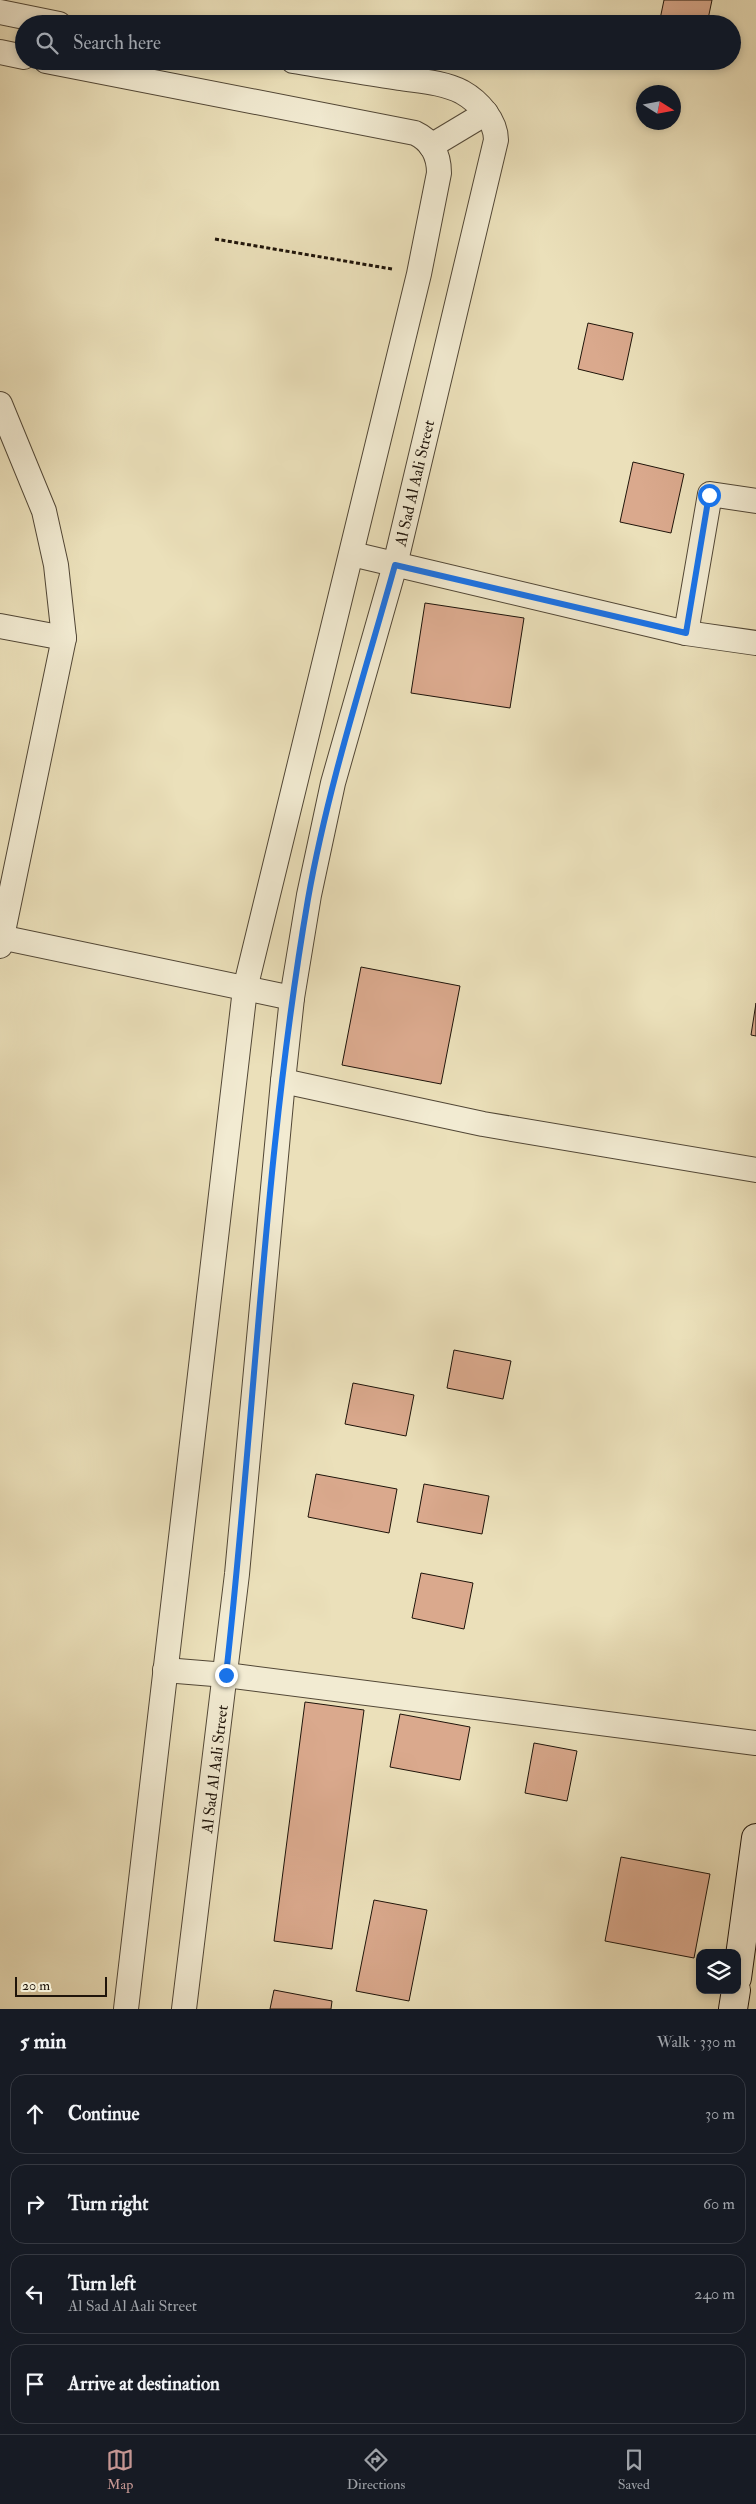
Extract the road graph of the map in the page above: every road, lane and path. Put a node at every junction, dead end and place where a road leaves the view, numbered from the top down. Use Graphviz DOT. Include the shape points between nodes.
graph roads {
  1 [pos="0,12"];
  2 [pos="15,15"];
  3 [pos="0,52"];
  4 [pos="15,55"];
  5 [pos="91,70"];
  6 [pos="347,70"];
  7 [pos="486,113"];
  8 [pos="431,146"];
  9 [pos="215,239"];
  10 [pos="419,274"];
  11 [pos="0,404"];
  12 [pos="756,501"];
  13 [pos="352,554"];
  14 [pos="395,565"];
  15 [pos="0,626"];
  16 [pos="686,633"];
  17 [pos="64,638"];
  18 [pos="756,643"];
  19 [pos="1,941"];
  20 [pos="245,989"];
  21 [pos="292,998"];
  22 [pos="283,1081"];
  23 [pos="756,1170"];
  24 [pos="165,1670"];
  25 [pos="226,1675"];
  26 [pos="756,1744"];
  27 [pos="756,1838"];
  28 [pos="741,1949"];
  29 [pos="735,1994"];
  30 [pos="126,2009"];
  31 [pos="184,2009"];
  32 [pos="733,2009"];
  1 -- 2 [label="street"];
  3 -- 4 [label="street"];
  5 -- 8 [label="street" via="415,134"];
  6 -- 7 [label="street, Al Sad Al Aali Street" via="444,86 473,99"];
  7 -- 8 [label="street"];
  7 -- 14 [label="street, Al Sad Al Aali Street" via="494,127 496,140"];
  8 -- 10 [label="street" via="436,152 439,173"];
  9 -- 10 [label="path"];
  10 -- 13 [label="street"];
  11 -- 17 [label="street" via="44,511 56,565"];
  12 -- 16 [label="street" via="710,494"];
  13 -- 14 [label="street"];
  13 -- 20 [label="street"];
  14 -- 16 [label="street"];
  14 -- 21 [label="street, Al Sad Al Aali Street" via="333,783 309,895"];
  15 -- 17 [label="street"];
  16 -- 18 [label="street"];
  17 -- 19 [label="street"];
  19 -- 20 [label="street"];
  20 -- 21 [label="street"];
  20 -- 24 [label="street"];
  21 -- 22 [label="street, Al Sad Al Aali Street"];
  22 -- 23 [label="street" via="482,1124"];
  22 -- 25 [label="street, Al Sad Al Aali Street"];
  24 -- 25 [label="street"];
  24 -- 30 [label="street"];
  25 -- 26 [label="street"];
  25 -- 31 [label="street, Al Sad Al Aali Street"];
  27 -- 28 [label="main road"];
  29 -- 32 [label="main road"];
}
